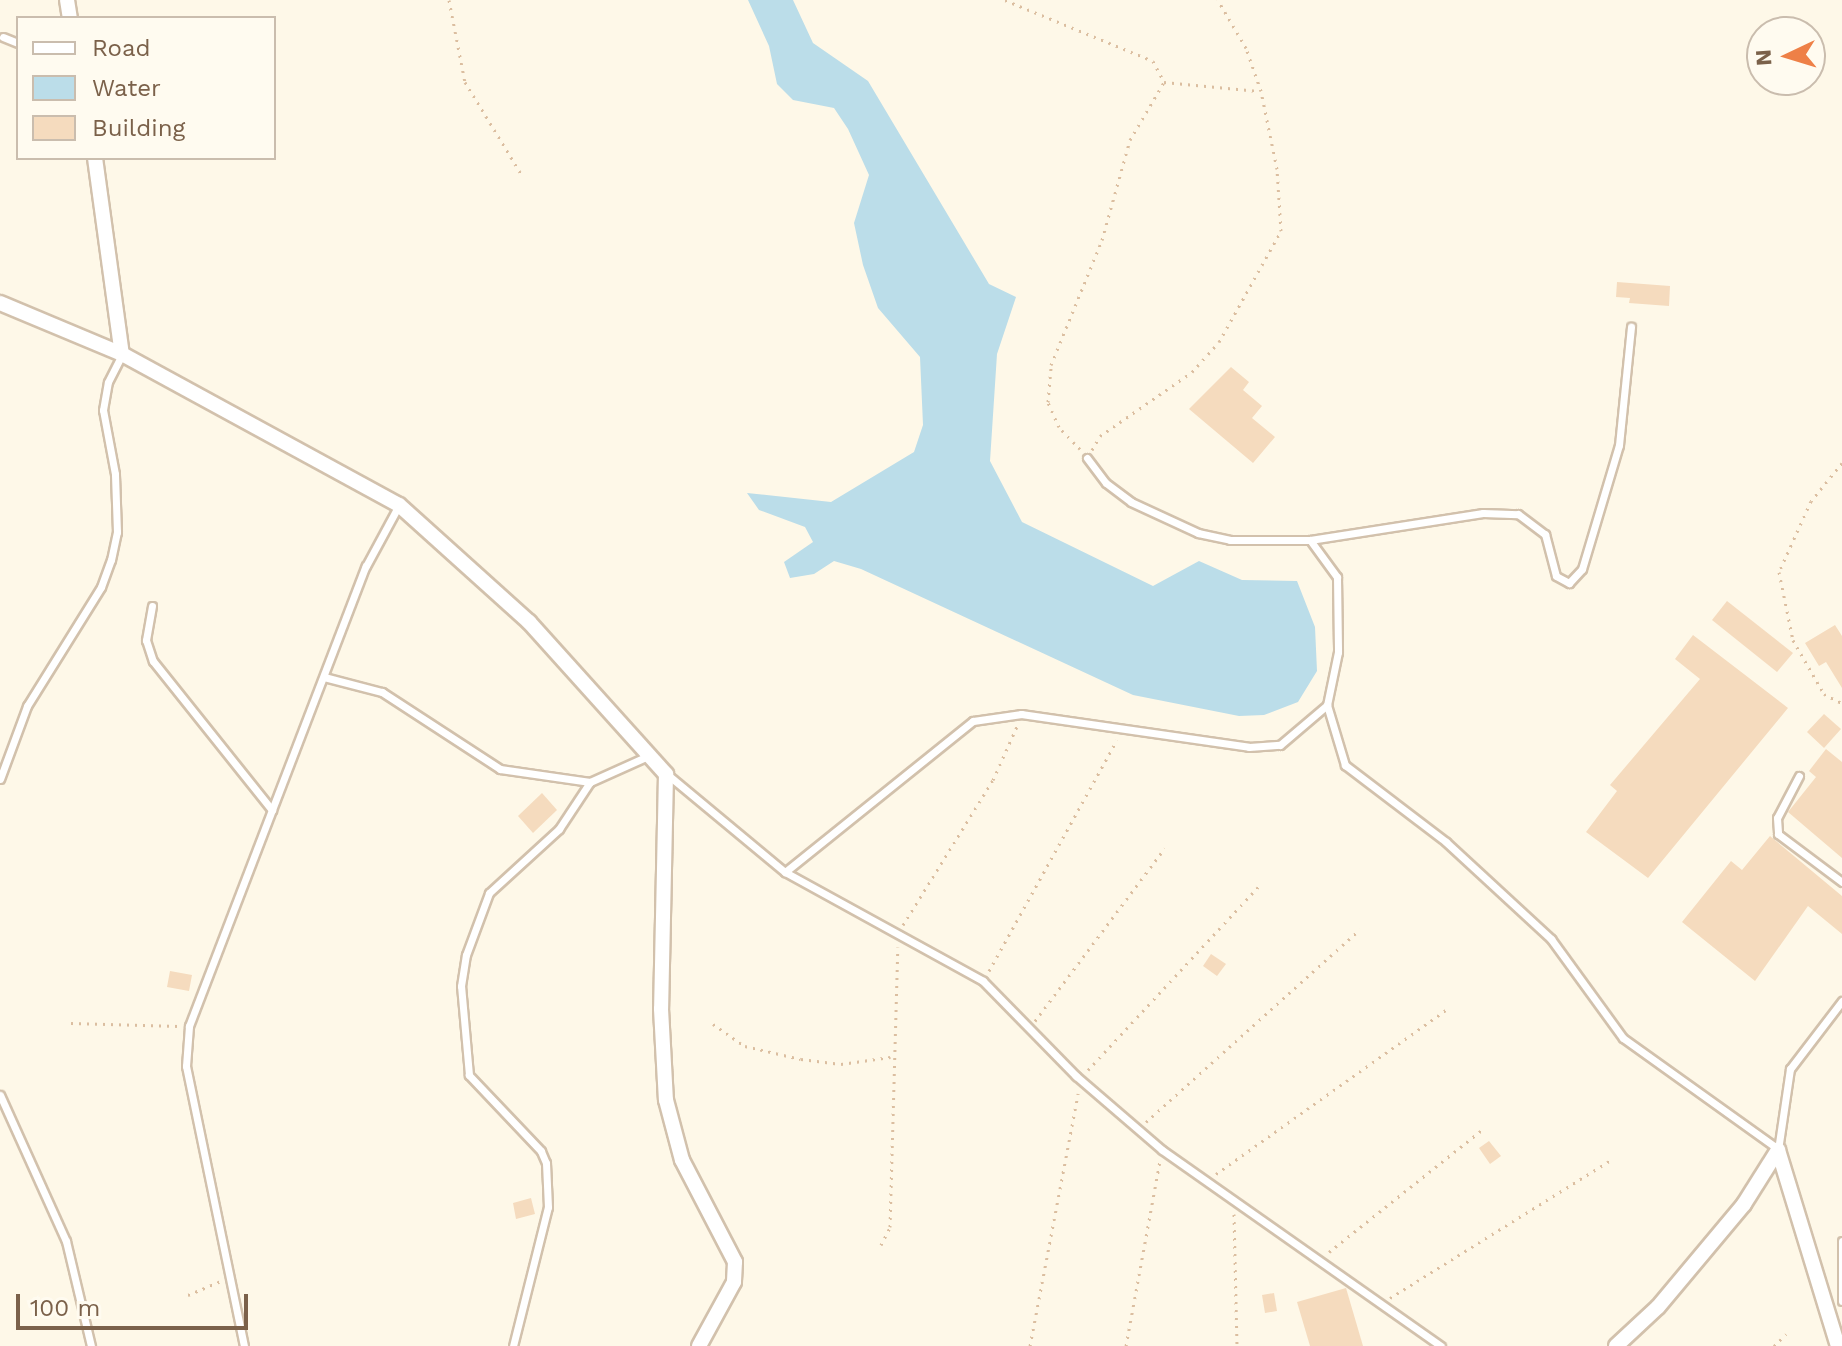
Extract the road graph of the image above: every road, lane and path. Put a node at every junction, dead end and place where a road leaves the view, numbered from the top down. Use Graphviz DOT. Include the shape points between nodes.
graph roads {
  1 [pos="449,0"];
  2 [pos="1005,0"];
  3 [pos="1218,0"];
  4 [pos="3,37"];
  5 [pos="16,42"];
  6 [pos="1164,82"];
  7 [pos="1261,91"];
  8 [pos="95,160"];
  9 [pos="523,177"];
  10 [pos="0,303"];
  11 [pos="1631,327"];
  12 [pos="122,354"];
  13 [pos="1087,458"];
  14 [pos="1842,463"];
  15 [pos="399,505"];
  16 [pos="1310,540"];
  17 [pos="152,606"];
  18 [pos="324,677"];
  19 [pos="1842,703"];
  20 [pos="1327,705"];
  21 [pos="1021,714"];
  22 [pos="1123,729"];
  23 [pos="651,755"];
  24 [pos="666,774"];
  25 [pos="1799,776"];
  26 [pos="0,779"];
  27 [pos="590,782"];
  28 [pos="272,810"];
  29 [pos="1165,848"];
  30 [pos="785,872"];
  31 [pos="1842,882"];
  32 [pos="1261,884"];
  33 [pos="1360,929"];
  34 [pos="899,932"];
  35 [pos="983,981"];
  36 [pos="1842,1001"];
  37 [pos="1450,1007"];
  38 [pos="71,1023"];
  39 [pos="713,1024"];
  40 [pos="189,1026"];
  41 [pos="1031,1027"];
  42 [pos="891,1057"];
  43 [pos="1080,1079"];
  44 [pos="0,1095"];
  45 [pos="1138,1129"];
  46 [pos="1482,1130"];
  47 [pos="1162,1150"];
  48 [pos="1778,1150"];
  49 [pos="1611,1160"];
  50 [pos="1208,1179"];
  51 [pos="1234,1198"];
  52 [pos="1842,1241"];
  53 [pos="881,1245"];
  54 [pos="1320,1259"];
  55 [pos="228,1278"];
  56 [pos="188,1295"];
  57 [pos="1842,1301"];
  58 [pos="1382,1303"];
  59 [pos="1786,1334"];
  60 [pos="1841,1344"];
  61 [pos="91,1346"];
  62 [pos="244,1346"];
  63 [pos="513,1346"];
  64 [pos="699,1346"];
  65 [pos="1030,1346"];
  66 [pos="1126,1346"];
  67 [pos="1237,1346"];
  68 [pos="1441,1346"];
  69 [pos="1616,1346"];
  70 [pos="1774,1346"];
  1 -- 9 [label="path" via="465,82"];
  2 -- 6 [label="path" via="1153,61"];
  3 -- 7 [label="path" via="1246,48"];
  4 -- 5 [label="lane"];
  6 -- 7 [label="path"];
  6 -- 13 [label="path" via="1130,140 1102,240 1051,365 1048,402 1059,427"];
  7 -- 13 [label="path" via="1277,169 1281,231 1263,270 1232,311 1219,342 1192,372 1100,436"];
  8 -- 12 [label="street"];
  10 -- 12 [label="street"];
  11 -- 16 [label="lane" via="1619,445 1575,580 1560,583 1545,534 1518,514 1483,513"];
  12 -- 15 [label="street"];
  12 -- 26 [label="lane" via="108,382 103,410 115,474 117,532 111,560 101,587 27,706"];
  13 -- 16 [label="lane" via="1106,483 1131,502 1198,533 1230,540"];
  14 -- 19 [label="path" via="1811,501 1779,572 1793,640 1824,694"];
  15 -- 18 [label="lane" via="366,566"];
  15 -- 23 [label="street" via="529,622"];
  16 -- 20 [label="lane" via="1337,577 1340,608"];
  17 -- 28 [label="lane" via="146,640 153,661"];
  18 -- 27 [label="lane" via="382,692 500,769"];
  18 -- 28 [label="lane"];
  20 -- 22 [label="lane" via="1280,745 1249,747"];
  20 -- 48 [label="lane" via="1345,765 1446,842 1551,939 1623,1038"];
  21 -- 22 [label="lane"];
  21 -- 30 [label="lane" via="973,721"];
  21 -- 34 [label="path" via="993,780"];
  22 -- 35 [label="path"];
  23 -- 24 [label="street"];
  23 -- 27 [label="lane"];
  24 -- 30 [label="lane"];
  24 -- 64 [label="street" via="661,1009 666,1100 682,1160 735,1262 734,1282"];
  25 -- 31 [label="lane" via="1777,818 1778,834"];
  27 -- 63 [label="lane" via="559,829 489,893 466,955 461,986 469,1075 541,1151 546,1163 548,1207"];
  28 -- 40 [label="lane"];
  29 -- 41 [label="path"];
  30 -- 34 [label="lane"];
  32 -- 43 [label="path"];
  33 -- 45 [label="path"];
  34 -- 35 [label="lane"];
  34 -- 42 [label="path"];
  35 -- 41 [label="lane"];
  36 -- 48 [label="lane" via="1790,1069"];
  37 -- 50 [label="path"];
  38 -- 40 [label="path"];
  39 -- 42 [label="path" via="745,1046 801,1059 841,1064"];
  40 -- 55 [label="lane" via="186,1066"];
  41 -- 43 [label="lane"];
  42 -- 53 [label="path" via="890,1227"];
  43 -- 45 [label="lane"];
  43 -- 65 [label="path"];
  44 -- 61 [label="lane" via="66,1241"];
  45 -- 47 [label="lane"];
  46 -- 54 [label="path"];
  47 -- 50 [label="lane"];
  47 -- 66 [label="path"];
  48 -- 60 [label="street"];
  48 -- 69 [label="street" via="1744,1204 1658,1307"];
  49 -- 58 [label="path"];
  50 -- 51 [label="lane"];
  51 -- 54 [label="lane"];
  51 -- 67 [label="path"];
  52 -- 57 [label="lane"];
  54 -- 58 [label="lane"];
  55 -- 56 [label="path"];
  55 -- 62 [label="lane"];
  58 -- 68 [label="lane"];
  59 -- 70 [label="path"];
}
